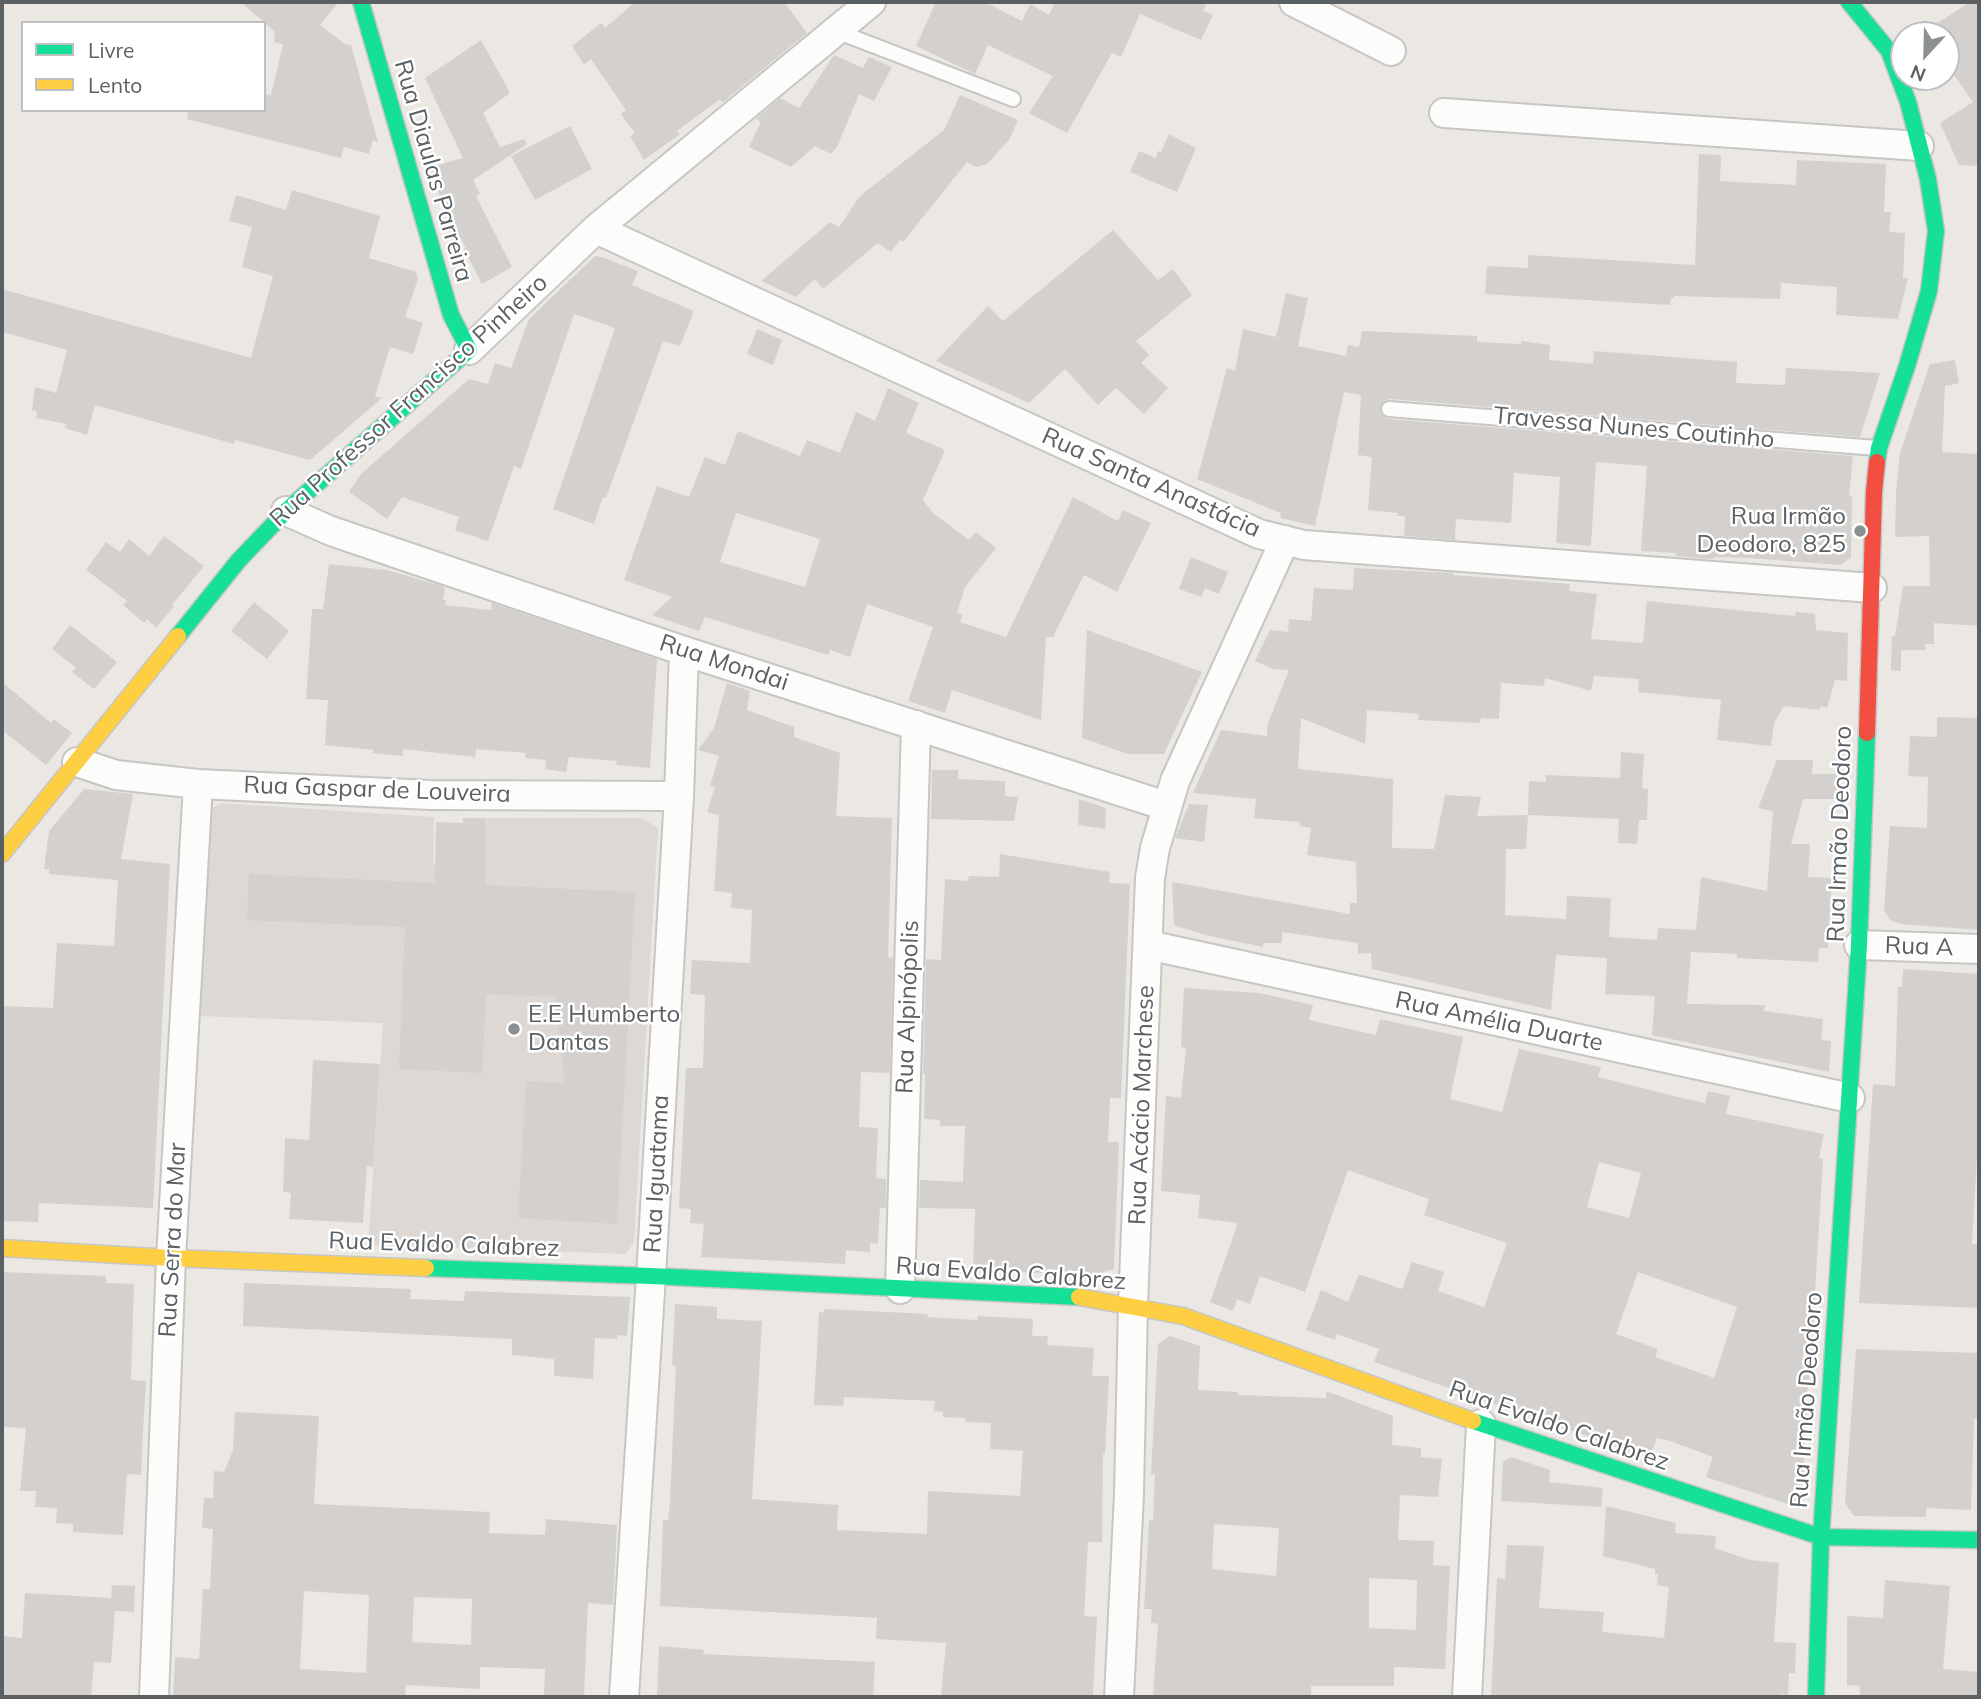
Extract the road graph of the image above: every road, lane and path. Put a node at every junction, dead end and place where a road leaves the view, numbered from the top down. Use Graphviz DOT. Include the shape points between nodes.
graph roads {
  1 [pos="361,2"];
  2 [pos="872,2"];
  3 [pos="1294,2"];
  4 [pos="1849,2"];
  5 [pos="836,30"];
  6 [pos="1391,51"];
  7 [pos="1013,99"];
  8 [pos="1444,113"];
  9 [pos="1919,146"];
  10 [pos="596,229"];
  11 [pos="469,350"];
  12 [pos="1389,409"];
  13 [pos="1879,448"];
  14 [pos="286,511"];
  15 [pos="1284,540"];
  16 [pos="1872,588"];
  17 [pos="684,651"];
  18 [pos="916,725"];
  19 [pos="77,762"];
  20 [pos="198,784"];
  21 [pos="679,796"];
  22 [pos="1166,806"];
  23 [pos="2,854"];
  24 [pos="1148,945"];
  25 [pos="1859,945"];
  26 [pos="1979,949"];
  27 [pos="1850,1098"];
  28 [pos="2,1248"];
  29 [pos="171,1258"];
  30 [pos="652,1276"];
  31 [pos="900,1289"];
  32 [pos="1133,1305"];
  33 [pos="1481,1424"];
  34 [pos="1821,1536"];
  35 [pos="1979,1540"];
  36 [pos="154,1697"];
  37 [pos="624,1697"];
  38 [pos="1119,1697"];
  39 [pos="1467,1697"];
  40 [pos="1816,1697"];
  1 -- 11 [label="street, Rua Diaulas Parreira" via="451,315"];
  2 -- 5 [label="street, Rua Professor Francisco Pinheiro"];
  3 -- 6 [label="street"];
  4 -- 9 [label="street, Rua Irmão Deodoro" via="1889,51"];
  5 -- 7 [label="lane"];
  5 -- 10 [label="street, Rua Professor Francisco Pinheiro"];
  8 -- 9 [label="street"];
  9 -- 13 [label="street, Rua Irmão Deodoro" via="1936,231 1929,291"];
  10 -- 11 [label="street, Rua Professor Francisco Pinheiro"];
  10 -- 15 [label="street, Rua Santa Anastácia" via="1259,534"];
  11 -- 14 [label="street, Rua Professor Francisco Pinheiro"];
  12 -- 13 [label="lane, Travessa Nunes Coutinho"];
  13 -- 16 [label="street, Rua Irmão Deodoro"];
  14 -- 17 [label="street, Rua Mondai" via="331,531"];
  14 -- 19 [label="street, Rua Professor Francisco Pinheiro" via="239,560"];
  15 -- 16 [label="street, Rua Santa Anastácia"];
  15 -- 22 [label="street, Rua Acácio Marchese"];
  16 -- 25 [label="street, Rua Irmão Deodoro"];
  17 -- 18 [label="street, Rua Mondai"];
  17 -- 21 [label="street, Rua Iguatama"];
  18 -- 22 [label="street, Rua Mondai"];
  18 -- 31 [label="street, Rua Alpinópolis"];
  19 -- 20 [label="street, Rua Gaspar de Louveira" via="116,775"];
  19 -- 23 [label="street, Rua Professor Francisco Pinheiro"];
  20 -- 21 [label="street, Rua Gaspar de Louveira" via="431,795"];
  20 -- 29 [label="street, Rua Serra do Mar"];
  21 -- 30 [label="street, Rua Iguatama"];
  22 -- 24 [label="street, Rua Acácio Marchese" via="1150,878"];
  24 -- 27 [label="street, Rua Amélia Duarte"];
  24 -- 32 [label="street, Rua Acácio Marchese"];
  25 -- 26 [label="street, Rua A"];
  25 -- 27 [label="street, Rua Irmão Deodoro"];
  27 -- 34 [label="street, Rua Irmão Deodoro"];
  28 -- 29 [label="street, Rua Evaldo Calabrez"];
  29 -- 30 [label="street, Rua Evaldo Calabrez"];
  29 -- 36 [label="street, Rua Serra do Mar"];
  30 -- 31 [label="street, Rua Evaldo Calabrez"];
  30 -- 37 [label="street, Rua Iguatama"];
  31 -- 32 [label="street, Rua Evaldo Calabrez" via="1092,1298"];
  32 -- 33 [label="street, Rua Evaldo Calabrez" via="1183,1316"];
  32 -- 38 [label="street, Rua Acácio Marchese"];
  33 -- 34 [label="street, Rua Evaldo Calabrez" via="1743,1514"];
  33 -- 39 [label="street"];
  34 -- 35 [label="street, Rua Evaldo Calabrez"];
  34 -- 40 [label="street, Rua Irmão Deodoro"];
}
